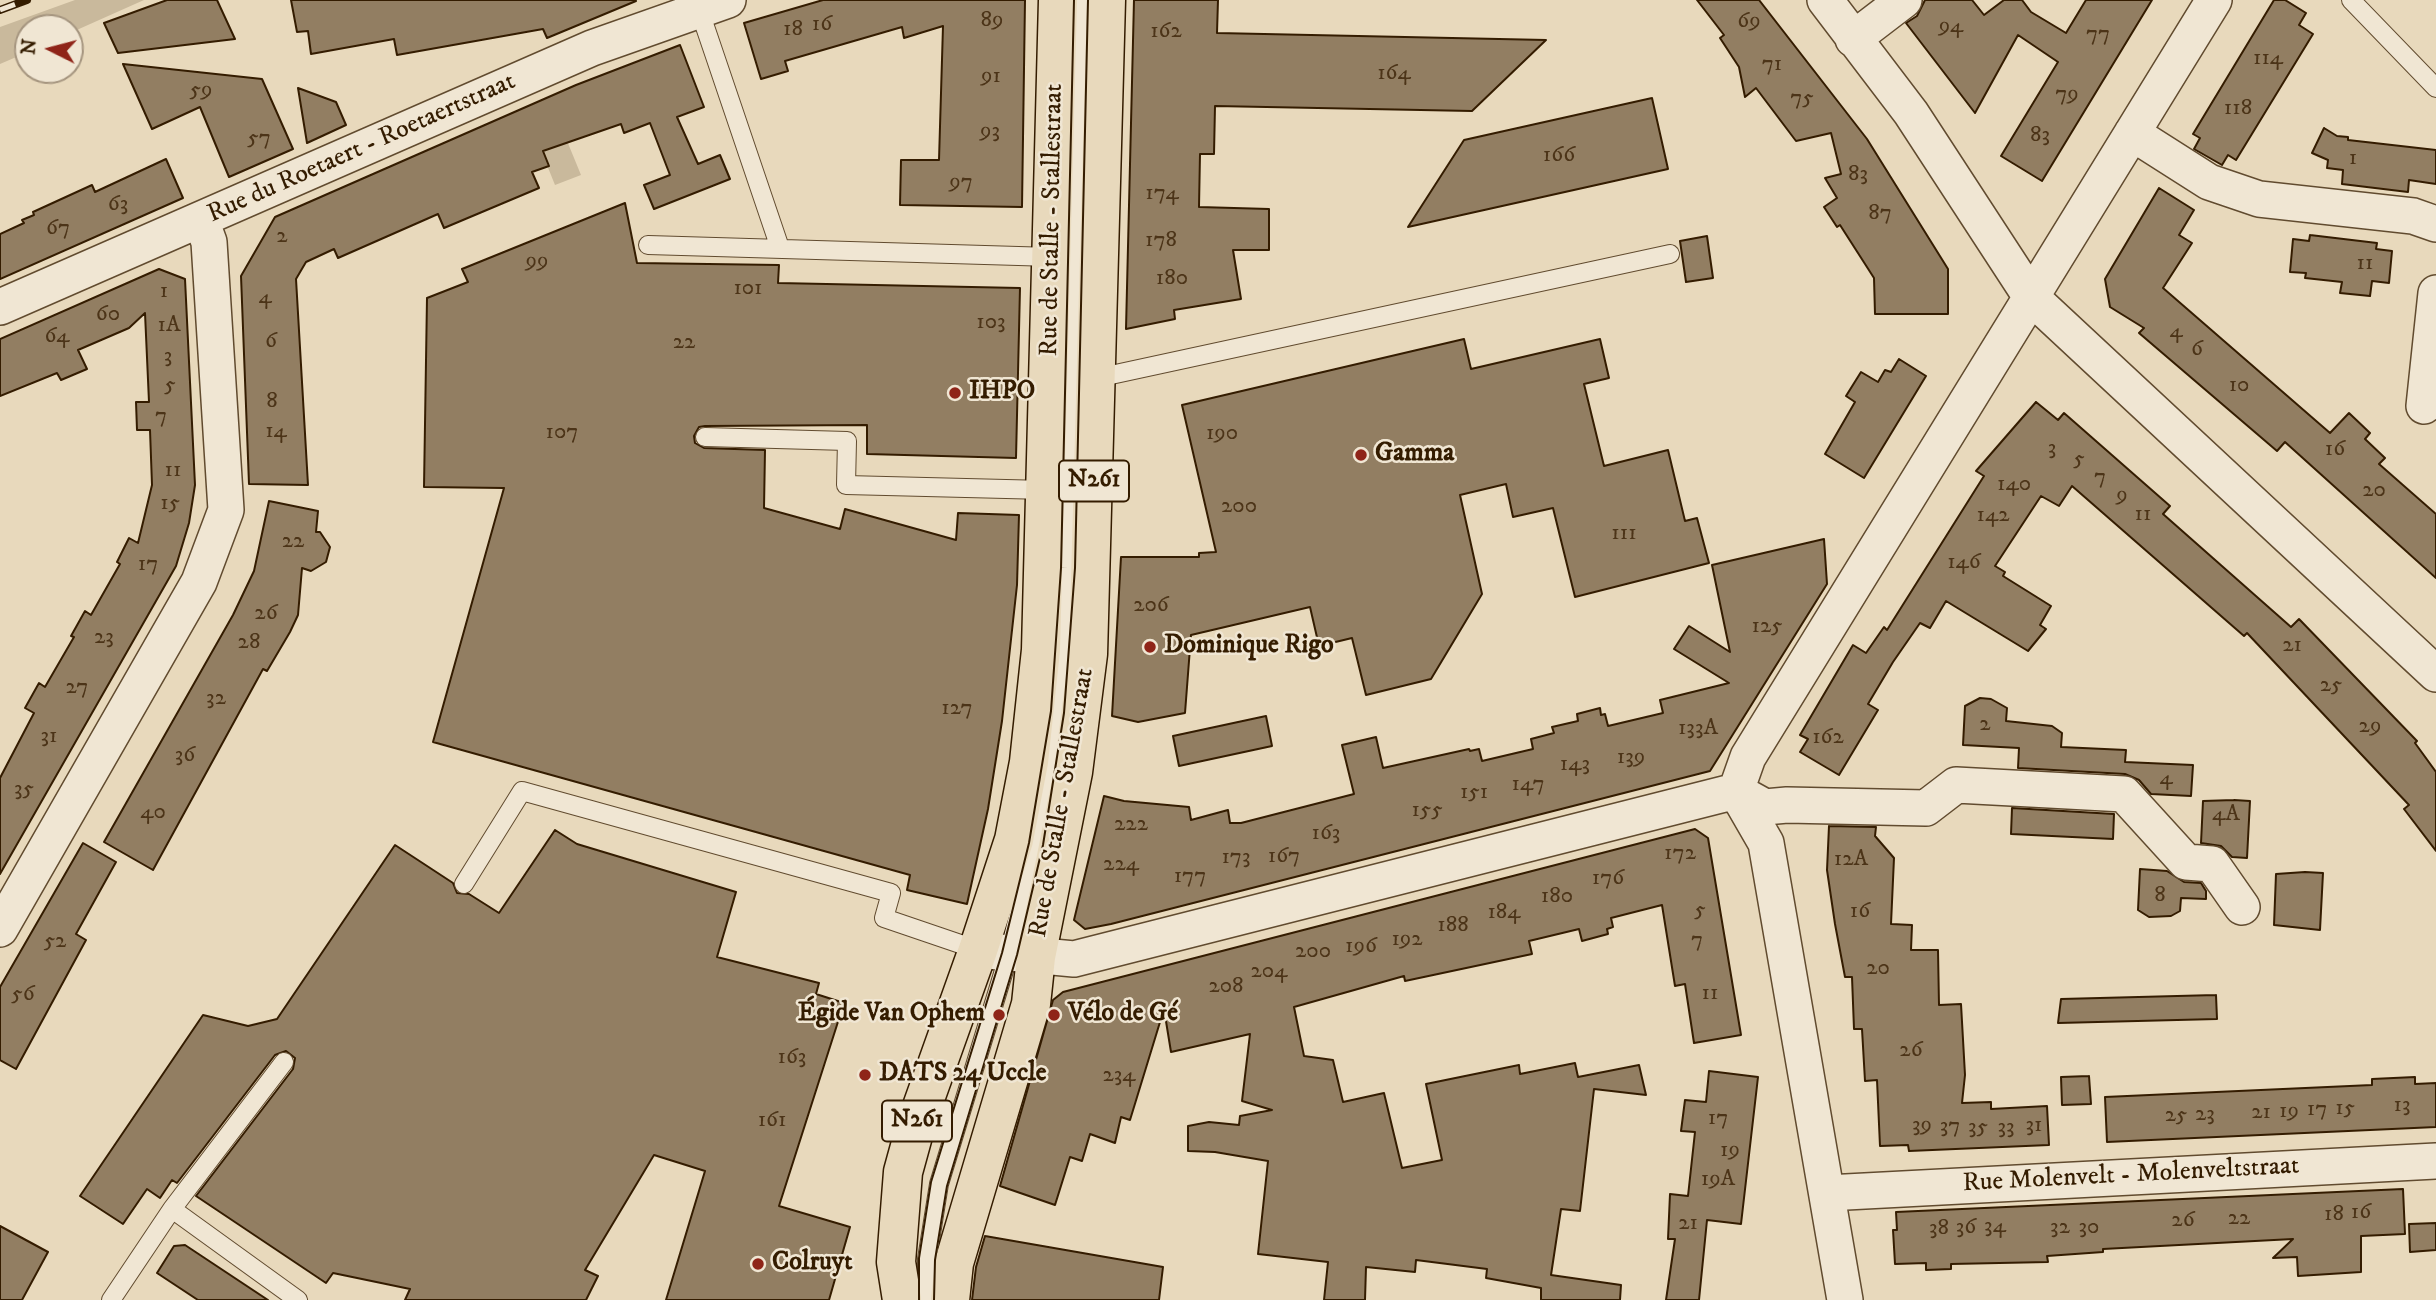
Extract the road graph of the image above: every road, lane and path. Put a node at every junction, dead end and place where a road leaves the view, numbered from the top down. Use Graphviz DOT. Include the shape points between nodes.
graph roads {
  1 [pos="1058,0"];
  2 [pos="1082,0"];
  3 [pos="1106,0"];
  4 [pos="1825,0"];
  5 [pos="1904,0"];
  6 [pos="2214,0"];
  7 [pos="2351,0"];
  8 [pos="713,4"];
  9 [pos="1853,38"];
  10 [pos="2436,88"];
  11 [pos="2132,133"];
  12 [pos="201,220"];
  13 [pos="2436,224"];
  14 [pos="648,244"];
  15 [pos="780,248"];
  16 [pos="1670,254"];
  17 [pos="1052,257"];
  18 [pos="2436,293"];
  19 [pos="2031,297"];
  20 [pos="0,307"];
  21 [pos="1097,378"];
  22 [pos="2424,406"];
  23 [pos="705,437"];
  24 [pos="1046,490"];
  25 [pos="2436,674"];
  26 [pos="1736,791"];
  27 [pos="464,884"];
  28 [pos="2242,907"];
  29 [pos="0,929"];
  30 [pos="1008,954"];
  31 [pos="284,1062"];
  32 [pos="2436,1161"];
  33 [pos="1827,1193"];
  34 [pos="172,1209"];
  35 [pos="111,1300"];
  36 [pos="298,1300"];
  37 [pos="902,1300"];
  38 [pos="927,1300"];
  39 [pos="950,1300"];
  40 [pos="1845,1300"];
  1 -- 17 [label="main road, Rue de Stalle - Stallestraat / N261"];
  2 -- 30 [label="lane, Rue de Stalle - Stallestraat" via="1063,652 1048,779"];
  3 -- 21 [label="main road, Rue de Stalle - Stallestraat / N261"];
  4 -- 9 [label="street"];
  5 -- 9 [label="street"];
  6 -- 11 [label="street"];
  7 -- 10 [label="lane"];
  8 -- 12 [label="street, Rue du Roetaert - Roetaertstraat" via="592,48"];
  8 -- 15 [label="lane"];
  9 -- 19 [label="street" via="1911,113"];
  11 -- 13 [label="street" via="2209,182 2259,199 2413,216"];
  11 -- 19 [label="street"];
  12 -- 20 [label="street, Rue du Roetaert - Roetaertstraat"];
  12 -- 29 [label="street" via="209,243 226,510 199,582"];
  14 -- 15 [label="lane"];
  15 -- 17 [label="lane"];
  16 -- 21 [label="lane"];
  17 -- 24 [label="main road, Rue de Stalle - Stallestraat / N261"];
  18 -- 22 [label="street"];
  19 -- 25 [label="street"];
  19 -- 26 [label="street" via="1748,757"];
  21 -- 30 [label="main road, Rue de Stalle - Stallestraat / N261" via="1088,654 1073,772"];
  23 -- 24 [label="lane" via="847,441 846,485"];
  24 -- 30 [label="main road, Rue de Stalle - Stallestraat / N261" via="1041,650 1029,762 1014,840"];
  26 -- 28 [label="street" via="1765,807 1926,808 1956,785 2124,794 2186,862 2212,864"];
  26 -- 30 [label="street" via="1074,959"];
  26 -- 33 [label="street" via="1766,843"];
  27 -- 30 [label="lane" via="523,791 891,893 884,918"];
  30 -- 37 [label="main road, Rue de Stalle - Stallestraat / N261" via="917,1121 903,1172 896,1262"];
  30 -- 38 [label="lane, Rue de Stalle - Stallestraat" via="939,1184 927,1259"];
  30 -- 39 [label="main road, Rue de Stalle - Stallestraat / N261" via="1031,1004 954,1263"];
  31 -- 34 [label="lane"];
  32 -- 33 [label="street, Rue Molenvelt - Molenveltstraat"];
  33 -- 40 [label="street"];
  34 -- 35 [label="lane"];
  34 -- 36 [label="lane"];
}
